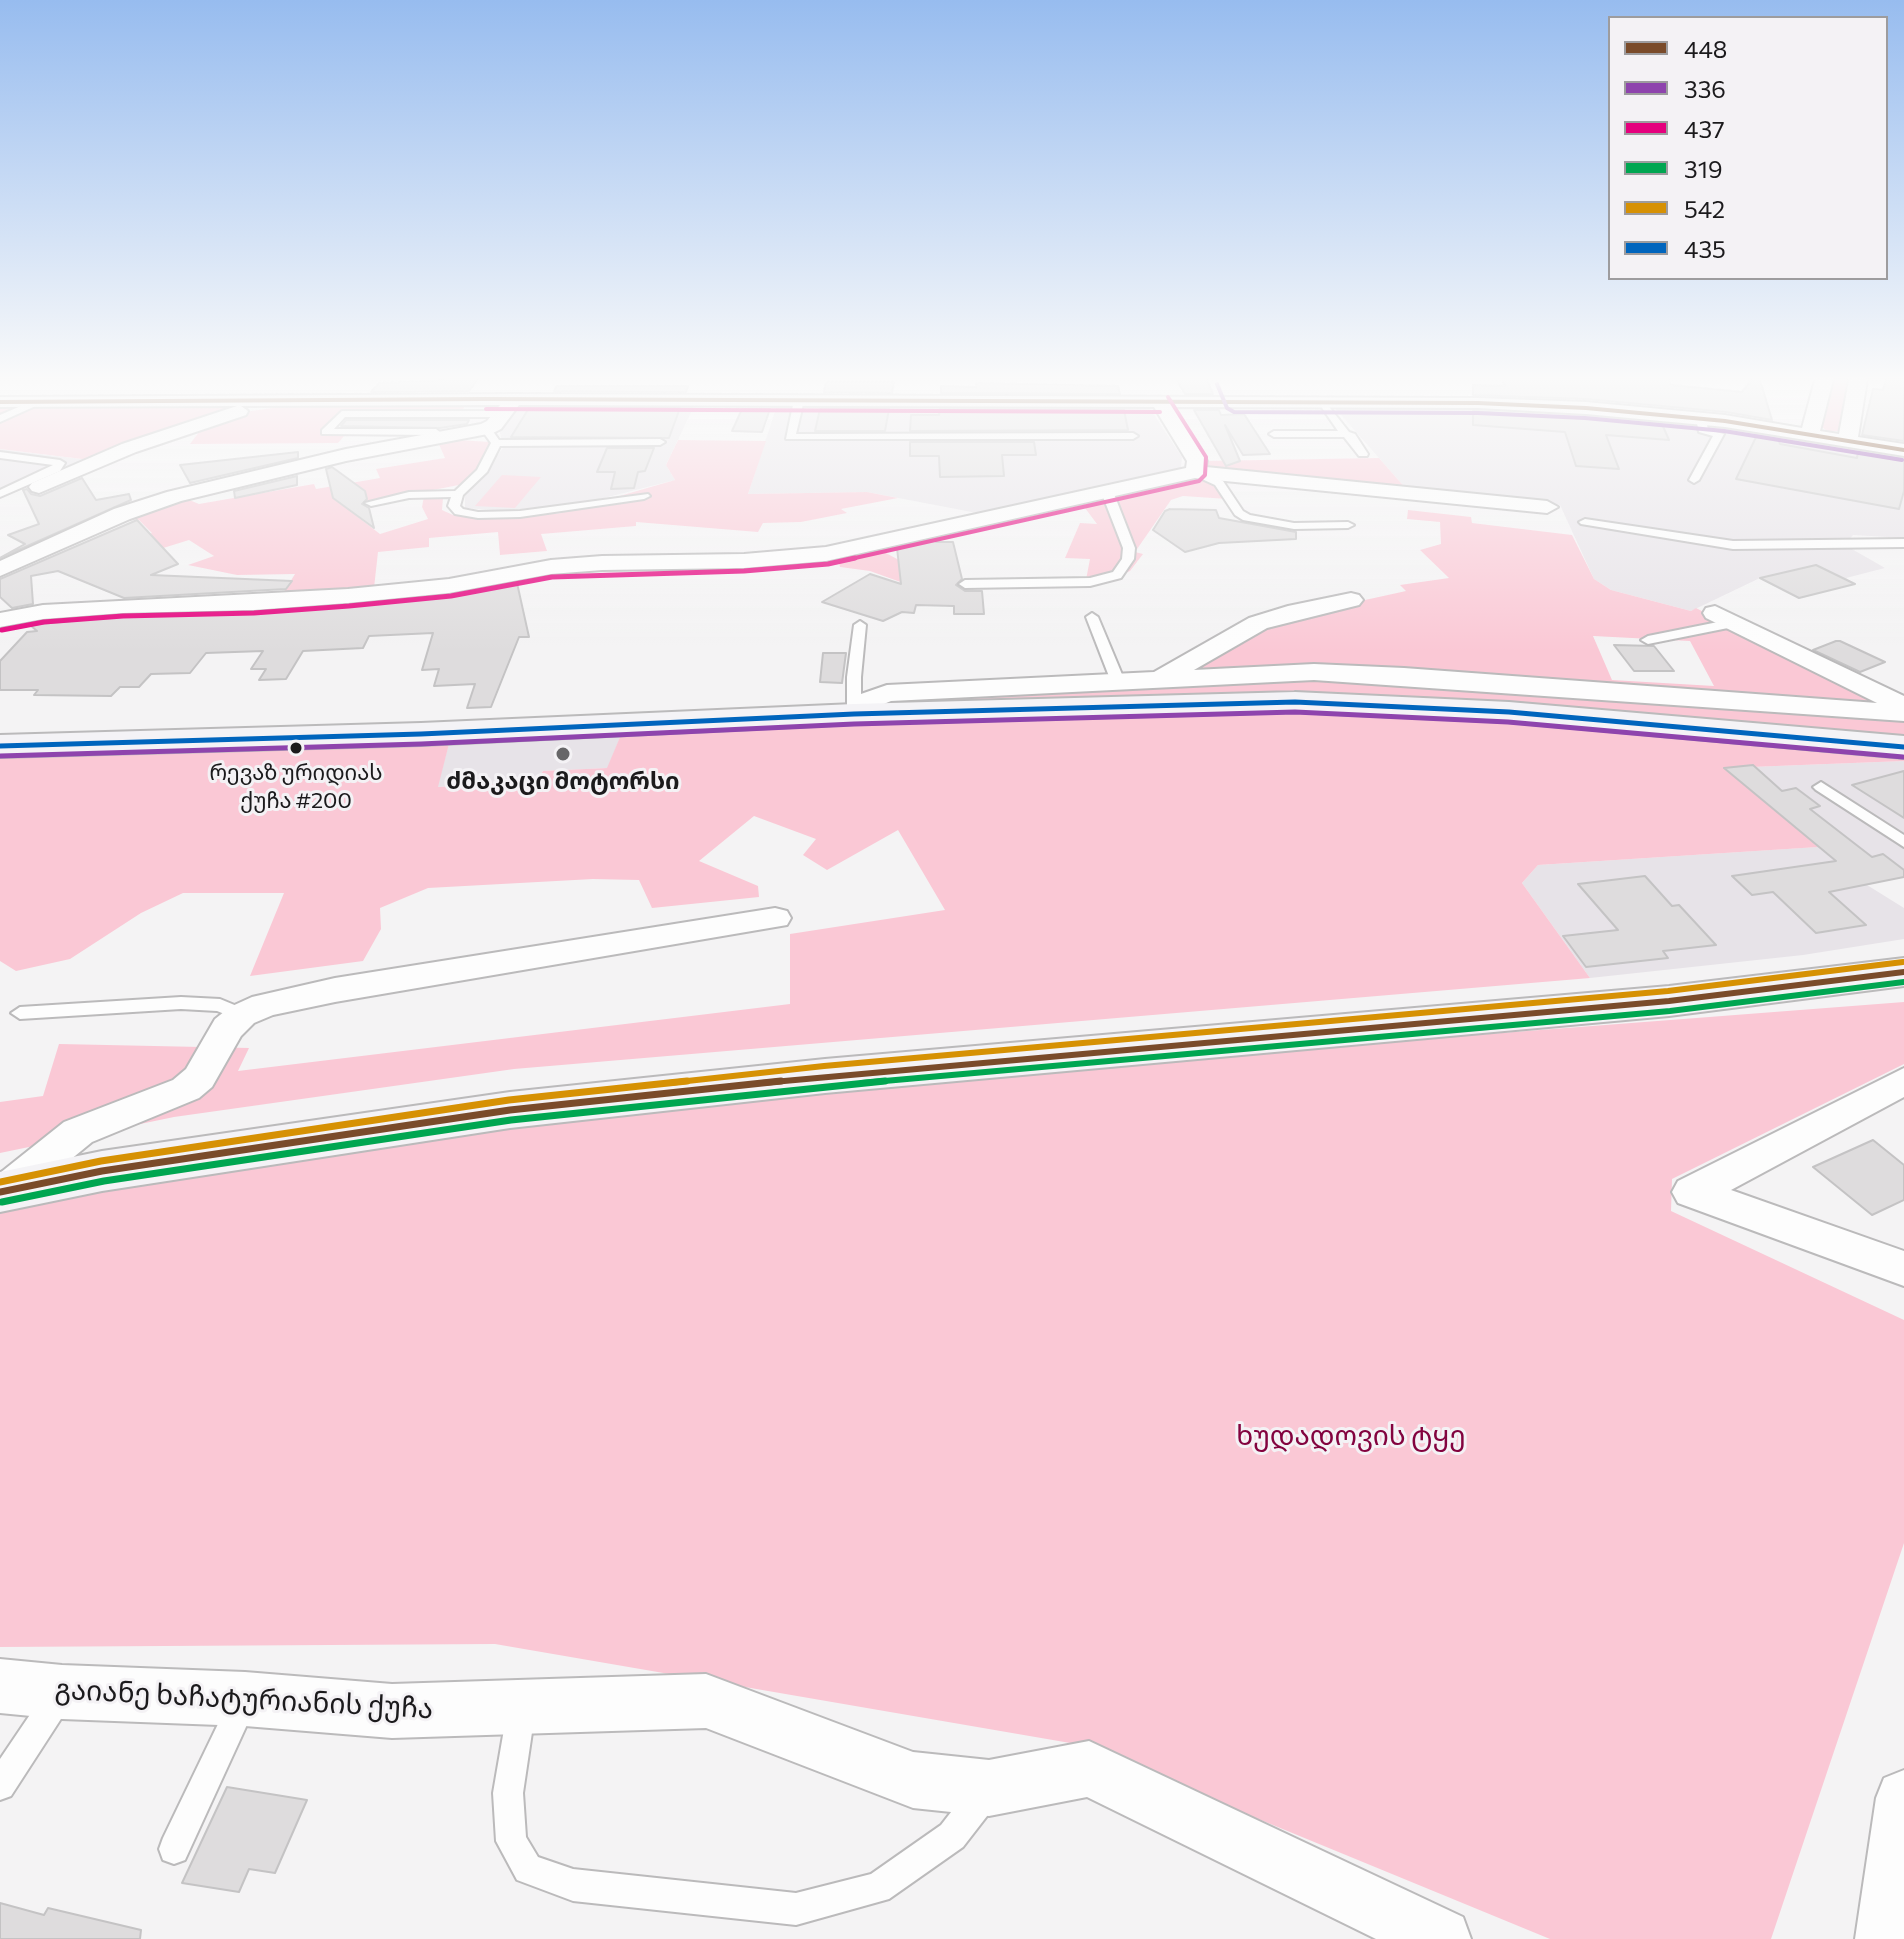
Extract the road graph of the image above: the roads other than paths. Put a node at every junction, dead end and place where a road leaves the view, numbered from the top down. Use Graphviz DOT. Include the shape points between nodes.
graph roads {
  1 [pos="51,470"];
  2 [pos="76,470"];
  3 [pos="278,470"];
  4 [pos="482,470"];
  5 [pos="1699,470"];
  6 [pos="1195,472"];
  7 [pos="1694,480"];
  8 [pos="39,487"];
  9 [pos="0,494"];
  10 [pos="458,494"];
  11 [pos="1108,494"];
  12 [pos="644,496"];
  13 [pos="371,503"];
  14 [pos="1547,507"];
  15 [pos="1585,522"];
  16 [pos="1348,525"];
  17 [pos="1904,543"];
  18 [pos="0,569"];
  19 [pos="965,584"];
  20 [pos="1351,600"];
  21 [pos="1092,617"];
  22 [pos="1724,618"];
  23 [pos="0,620"];
  24 [pos="860,625"];
  25 [pos="1648,640"];
  26 [pos="1154,682"];
  27 [pos="1119,684"];
  28 [pos="1904,706"];
  29 [pos="1904,713"];
  30 [pos="854,714"];
  31 [pos="0,746"];
  32 [pos="1904,747"];
  33 [pos="1821,787"];
  34 [pos="1904,842"];
  35 [pos="775,918"];
  36 [pos="1904,972"];
  37 [pos="20,1013"];
  38 [pos="242,1015"];
  39 [pos="1904,1081"];
  40 [pos="2,1191"];
  41 [pos="1904,1269"];
  42 [pos="0,1686"];
  43 [pos="62,1692"];
  44 [pos="245,1699"];
  45 [pos="523,1705"];
  46 [pos="0,1785"];
  47 [pos="989,1788"];
  48 [pos="1904,1798"];
  49 [pos="174,1849"];
  50 [pos="1441,1939"];
  51 [pos="1885,1939"];
  1 -- 9 [label="lane"];
  2 -- 8 [label="street"];
  3 -- 18 [label="street" via="148,504"];
  4 -- 10 [label="lane"];
  5 -- 7 [label="lane"];
  6 -- 11 [label="street"];
  6 -- 14 [label="street"];
  6 -- 16 [label="lane" via="1219,483 1247,518 1294,526"];
  10 -- 12 [label="lane" via="454,506 459,512 478,515 563,510"];
  10 -- 13 [label="lane" via="409,495"];
  11 -- 19 [label="lane" via="1129,548 1117,575 1090,582"];
  11 -- 23 [label="street" via="826,554 551,567 449,586 348,596 123,606"];
  15 -- 17 [label="lane" via="1733,545"];
  20 -- 26 [label="street" via="1258,623"];
  21 -- 27 [label="lane"];
  22 -- 25 [label="lane"];
  22 -- 28 [label="street"];
  24 -- 30 [label="lane"];
  26 -- 27 [label="street"];
  26 -- 29 [label="street" via="1314,672"];
  27 -- 30 [label="street" via="887,693"];
  30 -- 31 [label="street"];
  30 -- 32 [label="street" via="1332,702"];
  33 -- 34 [label="lane"];
  35 -- 38 [label="street" via="335,990"];
  36 -- 40 [label="street" via="1669,1001 825,1076 510,1110 102,1171"];
  37 -- 38 [label="lane" via="181,1003 220,1005"];
  38 -- 40 [label="street" via="186,1089 78,1132"];
  39 -- 41 [label="street" via="1692,1192"];
  42 -- 43 [label="street, გაიანე ხაჩატურიანის ქუჩა"];
  43 -- 44 [label="street, გაიანე ხაჩატურიანის ქუჩა"];
  43 -- 46 [label="lane"];
  44 -- 45 [label="street, გაიანე ხაჩატურიანის ქუჩა" via="392,1711"];
  44 -- 49 [label="lane"];
  45 -- 47 [label="street, გაიანე ხაჩატურიანის ქუჩა" via="706,1701 913,1780"];
  45 -- 47 [label="lane" via="508,1793 511,1841 528,1869 573,1885 796,1909 889,1882 952,1836"];
  47 -- 50 [label="street, გაიანე ხაჩატურიანის ქუჩა" via="1089,1769"];
  48 -- 51 [label="street"];
}
